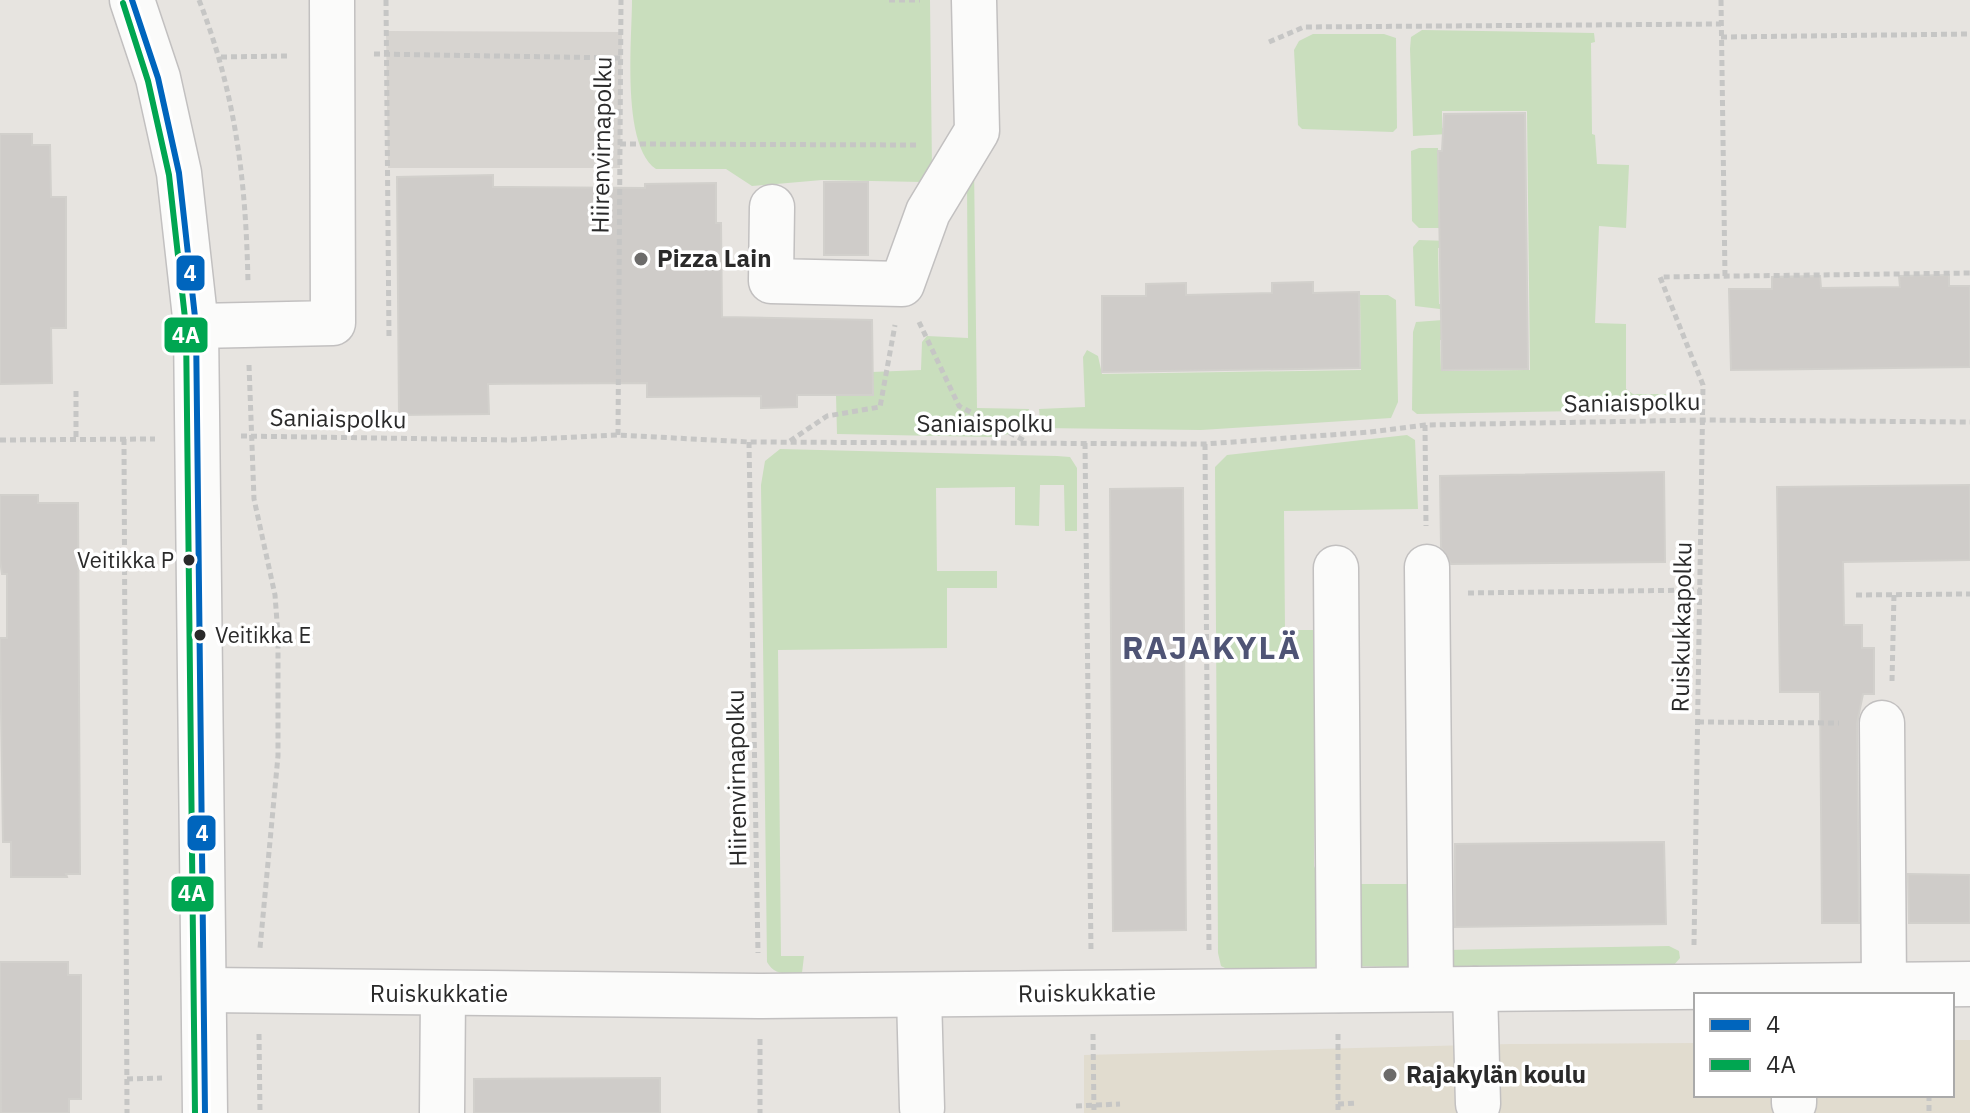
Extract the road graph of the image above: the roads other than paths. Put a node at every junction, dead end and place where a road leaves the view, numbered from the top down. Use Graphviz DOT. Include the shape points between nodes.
graph roads {
  1 [pos="132,0"];
  2 [pos="332,0"];
  3 [pos="974,0"];
  4 [pos="772,207"];
  5 [pos="196,326"];
  6 [pos="1336,568"];
  7 [pos="1427,580"];
  8 [pos="1882,723"];
  9 [pos="1970,984"];
  10 [pos="1884,985"];
  11 [pos="1431,989"];
  12 [pos="1475,989"];
  13 [pos="204,990"];
  14 [pos="1792,990"];
  15 [pos="443,994"];
  16 [pos="919,995"];
  17 [pos="1339,1004"];
  18 [pos="1478,1104"];
  19 [pos="922,1108"];
  20 [pos="205,1113"];
  21 [pos="442,1113"];
  1 -- 5 [label="street" via="158,78 179,173"];
  2 -- 5 [label="street" via="333,323"];
  3 -- 4 [label="street" via="977,131 928,212 902,284 771,281"];
  5 -- 13 [label="street"];
  6 -- 17 [label="street"];
  7 -- 11 [label="street"];
  8 -- 10 [label="street"];
  9 -- 10 [label="street, Ruiskukkatie"];
  10 -- 14 [label="street, Ruiskukkatie"];
  11 -- 12 [label="street, Ruiskukkatie"];
  11 -- 17 [label="street, Ruiskukkatie"];
  12 -- 14 [label="street, Ruiskukkatie"];
  12 -- 18 [label="street"];
  13 -- 15 [label="street, Ruiskukkatie"];
  13 -- 20 [label="street"];
  15 -- 16 [label="street, Ruiskukkatie"];
  15 -- 21 [label="street"];
  16 -- 17 [label="street, Ruiskukkatie" via="1092,1007 1210,992"];
  16 -- 19 [label="street"];
}
